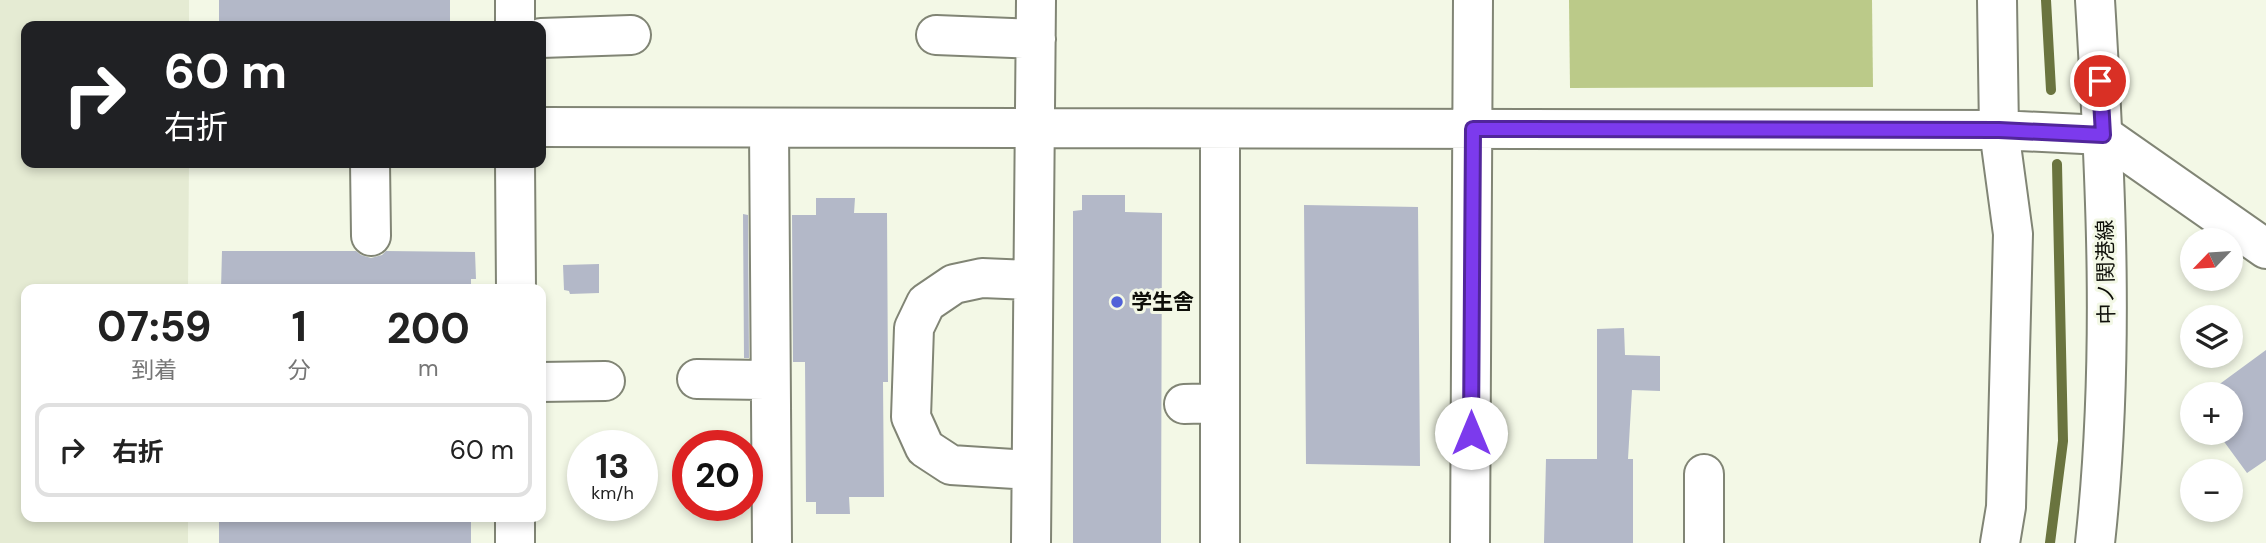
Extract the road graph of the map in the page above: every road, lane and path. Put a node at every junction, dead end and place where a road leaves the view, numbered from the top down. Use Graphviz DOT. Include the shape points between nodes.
graph roads {
  1 [pos="515,0"];
  2 [pos="1036,0"];
  3 [pos="1473,0"];
  4 [pos="1997,0"];
  5 [pos="2095,0"];
  6 [pos="515,21"];
  7 [pos="631,35"];
  8 [pos="936,35"];
  9 [pos="546,37"];
  10 [pos="1036,39"];
  11 [pos="546,127"];
  12 [pos="769,128"];
  13 [pos="1035,129"];
  14 [pos="1220,129"];
  15 [pos="1473,129"];
  16 [pos="1999,130"];
  17 [pos="2103,135"];
  18 [pos="370,168"];
  19 [pos="515,168"];
  20 [pos="371,236"];
  21 [pos="2266,250"];
  22 [pos="1032,279"];
  23 [pos="516,284"];
  24 [pos="697,379"];
  25 [pos="770,380"];
  26 [pos="605,381"];
  27 [pos="546,382"];
  28 [pos="1031,470"];
  29 [pos="1704,474"];
  30 [pos="515,522"];
  31 [pos="515,543"];
  32 [pos="772,543"];
  33 [pos="1031,543"];
  34 [pos="1220,543"];
  35 [pos="1470,543"];
  36 [pos="1704,543"];
  37 [pos="2000,543"];
  38 [pos="2095,543"];
  1 -- 6 [label="main road"];
  2 -- 10 [label="main road"];
  3 -- 15 [label="main road"];
  4 -- 16 [label="main road"];
  5 -- 17 [label="main road, 中ノ関港線"];
  7 -- 9 [label="main road"];
  8 -- 10 [label="main road"];
  10 -- 13 [label="main road"];
  11 -- 12 [label="main road"];
  12 -- 13 [label="main road"];
  12 -- 25 [label="main road"];
  13 -- 14 [label="main road"];
  13 -- 22 [label="main road"];
  14 -- 15 [label="main road"];
  14 -- 34 [label="main road" via="1202,403"];
  15 -- 16 [label="main road"];
  15 -- 35 [label="main road"];
  16 -- 17 [label="main road"];
  16 -- 37 [label="main road" via="2013,234 2006,507"];
  17 -- 21 [label="main road"];
  17 -- 38 [label="main road, 中ノ関港線" via="2108,335 2104,462"];
  18 -- 20 [label="main road"];
  19 -- 23 [label="main road"];
  22 -- 28 [label="main road"];
  22 -- 28 [label="main road" via="982,278 954,284 926,303 914,328 911,417 925,448 951,465"];
  24 -- 25 [label="main road"];
  25 -- 32 [label="main road"];
  26 -- 27 [label="main road"];
  28 -- 33 [label="main road"];
  29 -- 36 [label="main road"];
  30 -- 31 [label="main road"];
}
